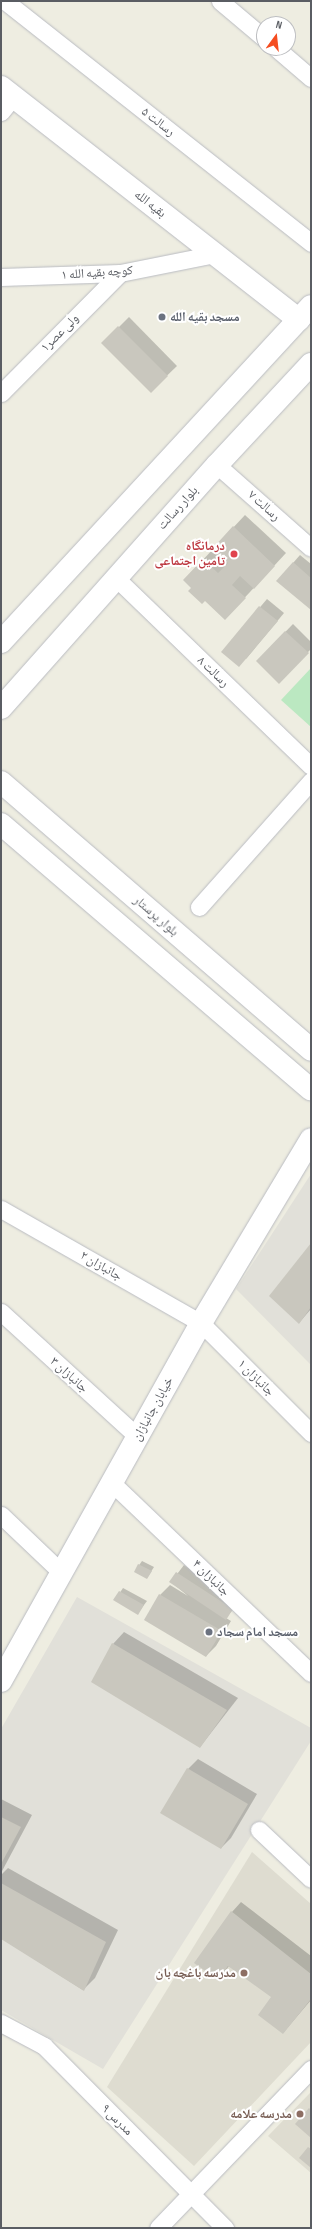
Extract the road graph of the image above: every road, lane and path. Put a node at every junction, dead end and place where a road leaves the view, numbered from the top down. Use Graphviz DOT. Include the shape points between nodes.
graph roads {
  1 [pos="5,1"];
  2 [pos="220,1"];
  3 [pos="256,31"];
  4 [pos="285,56"];
  5 [pos="311,78"];
  6 [pos="5,99"];
  7 [pos="311,243"];
  8 [pos="215,254"];
  9 [pos="120,273"];
  10 [pos="1,277"];
  11 [pos="305,313"];
  12 [pos="311,364"];
  13 [pos="1,393"];
  14 [pos="217,465"];
  15 [pos="311,548"];
  16 [pos="115,577"];
  17 [pos="1,642"];
  18 [pos="1,708"];
  19 [pos="311,766"];
  20 [pos="311,781"];
  21 [pos="1,782"];
  22 [pos="1,824"];
  23 [pos="199,908"];
  24 [pos="311,1050"];
  25 [pos="311,1090"];
  26 [pos="311,1139"];
  27 [pos="1,1209"];
  28 [pos="1,1312"];
  29 [pos="201,1323"];
  30 [pos="311,1433"];
  31 [pos="138,1437"];
  32 [pos="112,1483"];
  33 [pos="1,1515"];
  34 [pos="62,1573"];
  35 [pos="311,1673"];
  36 [pos="1,1681"];
  37 [pos="259,1830"];
  38 [pos="311,1880"];
  39 [pos="1,2023"];
  40 [pos="311,2069"];
  41 [pos="190,2195"];
  42 [pos="158,2228"];
  43 [pos="225,2228"];
  1 -- 7 [label="street, رسالت ۵"];
  2 -- 3 [label="street"];
  4 -- 5 [label="street"];
  6 -- 8 [label="main road, بقیه الله"];
  8 -- 9 [label="street, کوچه بقیه الله ۱"];
  8 -- 11 [label="main road, بقیه الله"];
  9 -- 10 [label="street, کوچه بقیه الله ۱"];
  9 -- 13 [label="street, ولی عصر۱"];
  11 -- 17 [label="main road"];
  12 -- 14 [label="main road, بلوار رسالت"];
  14 -- 15 [label="street, رسالت ۷"];
  14 -- 16 [label="main road, بلوار رسالت"];
  16 -- 18 [label="main road, بلوار رسالت"];
  16 -- 19 [label="street, رسالت ۸"];
  20 -- 23 [label="street"];
  21 -- 24 [label="main road, بلوار پرستار"];
  22 -- 25 [label="main road"];
  26 -- 29 [label="main road, خیابان جانبازان"];
  27 -- 29 [label="street, جانبازان ۲"];
  28 -- 31 [label="street, جانبازان ۳"];
  29 -- 30 [label="street, جانبازان ۱"];
  29 -- 31 [label="main road, خیابان جانبازان"];
  31 -- 32 [label="main road, خیابان جانبازان"];
  32 -- 34 [label="main road, خیابان جانبازان"];
  32 -- 35 [label="street, جانبازان ۴"];
  33 -- 34 [label="street"];
  34 -- 36 [label="main road, خیابان جانبازان"];
  37 -- 38 [label="street"];
  39 -- 41 [label="street, مدرس ۹" via="44,2046"];
  40 -- 41 [label="street"];
  41 -- 42 [label="street"];
  41 -- 43 [label="street, مدرس ۹"];
}
